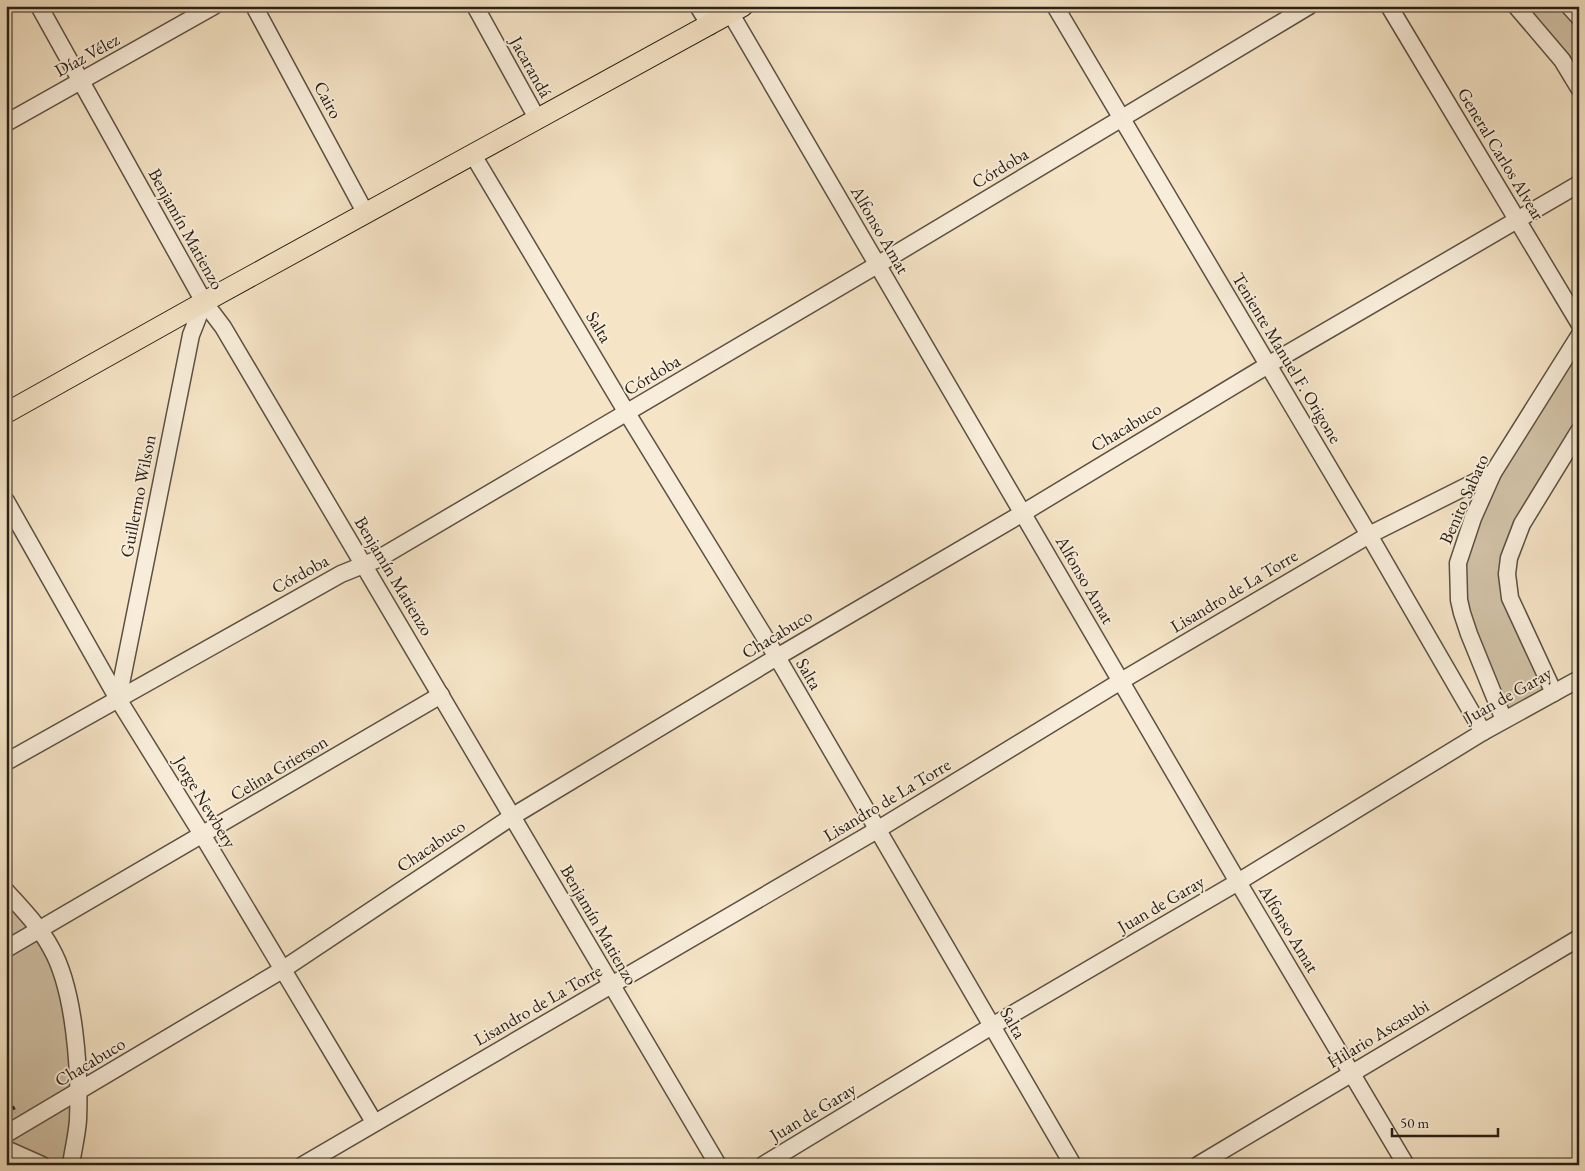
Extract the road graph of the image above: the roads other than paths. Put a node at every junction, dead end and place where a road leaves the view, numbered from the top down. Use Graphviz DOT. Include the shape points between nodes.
graph roads {
  1 [pos="39,6"];
  2 [pos="214,6"];
  3 [pos="254,6"];
  4 [pos="475,6"];
  5 [pos="698,6"];
  6 [pos="1055,6"];
  7 [pos="1309,6"];
  8 [pos="1389,6"];
  9 [pos="1516,6"];
  10 [pos="1569,6"];
  11 [pos="737,10"];
  12 [pos="1579,17"];
  13 [pos="710,26"];
  14 [pos="81,81"];
  15 [pos="1579,88"];
  16 [pos="1122,117"];
  17 [pos="538,120"];
  18 [pos="6,123"];
  19 [pos="473,155"];
  20 [pos="1579,184"];
  21 [pos="366,214"];
  22 [pos="1516,220"];
  23 [pos="878,265"];
  24 [pos="204,302"];
  25 [pos="1579,322"];
  26 [pos="1579,336"];
  27 [pos="1268,365"];
  28 [pos="6,413"];
  29 [pos="627,413"];
  30 [pos="1579,431"];
  31 [pos="1493,473"];
  32 [pos="6,501"];
  33 [pos="1023,513"];
  34 [pos="1369,535"];
  35 [pos="364,565"];
  36 [pos="776,657"];
  37 [pos="1579,679"];
  38 [pos="1121,681"];
  39 [pos="1554,693"];
  40 [pos="441,695"];
  41 [pos="118,699"];
  42 [pos="1504,720"];
  43 [pos="1483,732"];
  44 [pos="6,762"];
  45 [pos="513,816"];
  46 [pos="877,830"];
  47 [pos="203,836"];
  48 [pos="1238,882"];
  49 [pos="6,892"];
  50 [pos="40,929"];
  51 [pos="1579,938"];
  52 [pos="6,949"];
  53 [pos="282,970"];
  54 [pos="611,986"];
  55 [pos="992,1026"];
  56 [pos="1353,1072"];
  57 [pos="79,1092"];
  58 [pos="374,1122"];
  59 [pos="6,1134"];
  60 [pos="6,1149"];
  61 [pos="42,1165"];
  62 [pos="71,1165"];
  63 [pos="303,1165"];
  64 [pos="718,1165"];
  65 [pos="763,1165"];
  66 [pos="1073,1165"];
  67 [pos="1198,1165"];
  68 [pos="1406,1165"];
  1 -- 14 [label="street, Benjamín Matienzo"];
  2 -- 14 [label="street, Díaz Vélez"];
  3 -- 21 [label="street, Cairo"];
  4 -- 17 [label="street, Jacarandá"];
  5 -- 13 [label="street"];
  6 -- 16 [label="street, Teniente Manuel F. Origone"];
  7 -- 16 [label="street, Córdoba"];
  8 -- 22 [label="street, General Carlos Alvear"];
  9 -- 15 [label="street" via="1562,60"];
  10 -- 12 [label="street"];
  11 -- 13 [label="main road"];
  11 -- 23 [label="street, Alfonso Amat"];
  13 -- 17 [label="main road"];
  14 -- 18 [label="street, Díaz Vélez"];
  14 -- 24 [label="street, Benjamín Matienzo"];
  16 -- 23 [label="street, Córdoba"];
  16 -- 27 [label="street, Teniente Manuel F. Origone"];
  17 -- 19 [label="main road"];
  19 -- 21 [label="main road"];
  19 -- 29 [label="street, Salta"];
  20 -- 22 [label="street, Chacabuco"];
  21 -- 24 [label="main road"];
  22 -- 25 [label="street, General Carlos Alvear"];
  22 -- 27 [label="street, Chacabuco"];
  23 -- 29 [label="street, Córdoba"];
  23 -- 33 [label="street, Alfonso Amat"];
  24 -- 28 [label="main road"];
  24 -- 35 [label="street, Benjamín Matienzo" via="223,327"];
  24 -- 41 [label="street, Guillermo Wilson" via="191,334"];
  26 -- 31 [label="street, Benito Sabato"];
  27 -- 33 [label="street, Chacabuco"];
  27 -- 34 [label="street, Teniente Manuel F. Origone"];
  29 -- 35 [label="street, Córdoba"];
  29 -- 36 [label="street, Salta"];
  30 -- 39 [label="street" via="1522,524 1509,558 1507,574 1510,598"];
  31 -- 34 [label="street, Lisandro de La Torre"];
  31 -- 42 [label="street, Benito Sabato" via="1462,546 1458,562 1459,600 1469,634"];
  32 -- 41 [label="street, Jorge Newbery"];
  33 -- 36 [label="street, Chacabuco"];
  33 -- 38 [label="street, Alfonso Amat"];
  34 -- 38 [label="street, Lisandro de La Torre"];
  34 -- 43 [label="street, Teniente Manuel F. Origone"];
  35 -- 40 [label="street, Benjamín Matienzo"];
  35 -- 41 [label="street, Córdoba" via="341,574"];
  36 -- 45 [label="street, Chacabuco"];
  36 -- 46 [label="street, Salta"];
  37 -- 39 [label="street, Juan de Garay"];
  38 -- 46 [label="street, Lisandro de La Torre"];
  38 -- 48 [label="street, Alfonso Amat"];
  39 -- 42 [label="street, Juan de Garay"];
  40 -- 45 [label="street, Benjamín Matienzo"];
  40 -- 47 [label="street, Celina Grierson"];
  41 -- 44 [label="street, Córdoba"];
  41 -- 47 [label="street, Jorge Newbery"];
  42 -- 43 [label="street, Juan de Garay"];
  43 -- 48 [label="street, Juan de Garay"];
  45 -- 53 [label="street, Chacabuco"];
  45 -- 54 [label="street, Benjamín Matienzo"];
  46 -- 54 [label="street, Lisandro de La Torre"];
  46 -- 55 [label="street, Salta"];
  47 -- 50 [label="street, Celina Grierson"];
  47 -- 53 [label="street, Jorge Newbery"];
  48 -- 55 [label="street, Juan de Garay"];
  48 -- 56 [label="street, Alfonso Amat"];
  49 -- 50 [label="street"];
  50 -- 52 [label="street, Celina Grierson"];
  50 -- 57 [label="street" via="59,963 69,996"];
  51 -- 56 [label="street, Hilario Ascasubi"];
  53 -- 57 [label="street, Chacabuco"];
  53 -- 58 [label="street, Jorge Newbery"];
  54 -- 58 [label="street, Lisandro de La Torre"];
  54 -- 64 [label="street, Benjamín Matienzo"];
  55 -- 65 [label="street, Juan de Garay"];
  55 -- 66 [label="street, Salta"];
  56 -- 67 [label="street, Hilario Ascasubi"];
  56 -- 68 [label="street, Alfonso Amat"];
  57 -- 59 [label="street, Chacabuco"];
  57 -- 62 [label="street"];
  58 -- 63 [label="street, Lisandro de La Torre"];
  60 -- 61 [label="street"];
}
